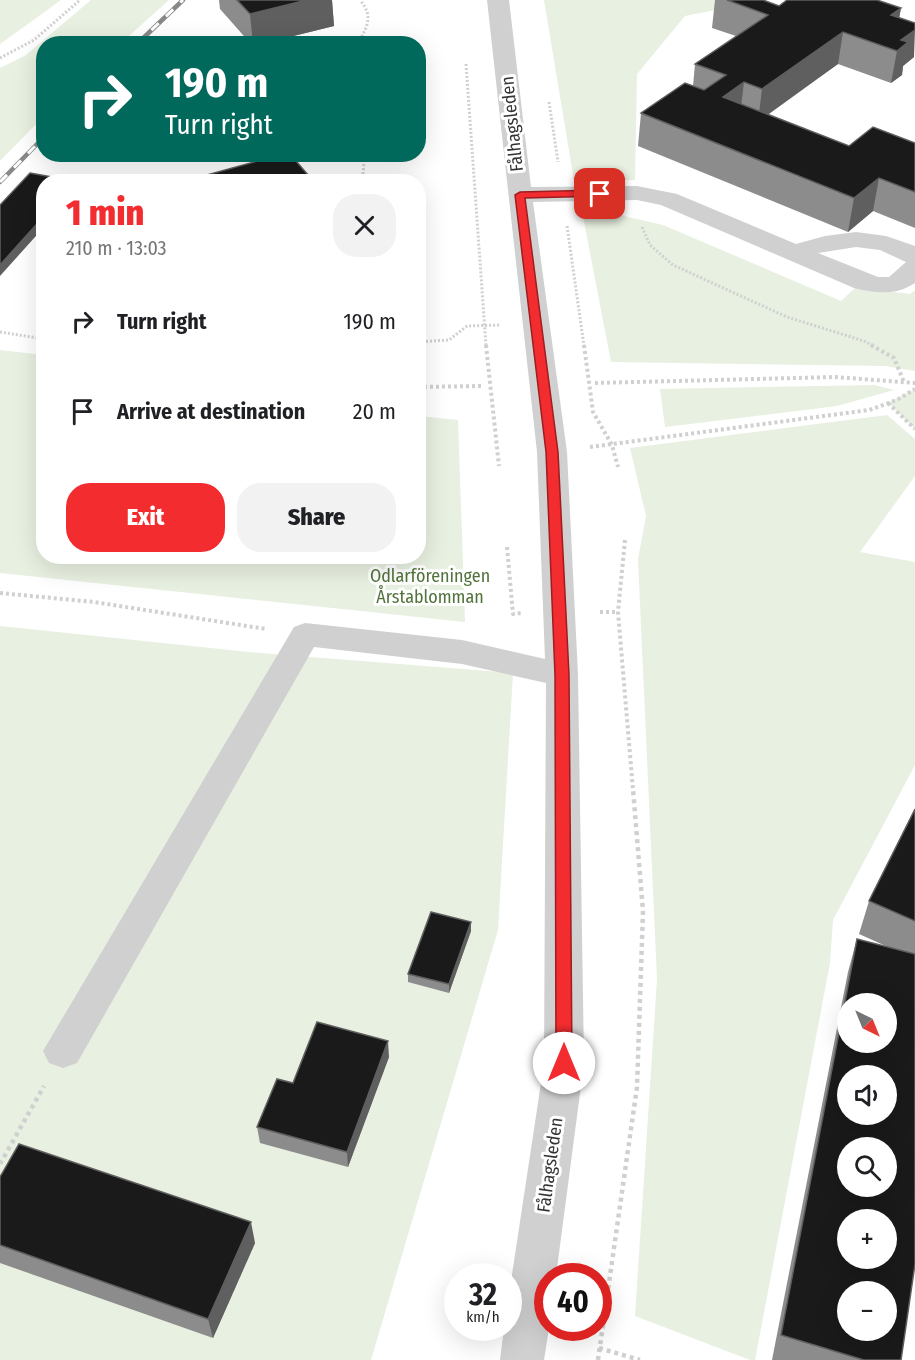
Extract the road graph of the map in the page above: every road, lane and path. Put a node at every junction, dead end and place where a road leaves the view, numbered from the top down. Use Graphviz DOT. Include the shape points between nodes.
graph roads {
  1 [pos="80,0"];
  2 [pos="360,0"];
  3 [pos="498,0"];
  4 [pos="39,36"];
  5 [pos="362,36"];
  6 [pos="36,38"];
  7 [pos="466,53"];
  8 [pos="0,58"];
  9 [pos="547,91"];
  10 [pos="637,193"];
  11 [pos="563,194"];
  12 [pos="520,195"];
  13 [pos="795,253"];
  14 [pos="915,257"];
  15 [pos="915,268"];
  16 [pos="0,332"];
  17 [pos="36,338"];
  18 [pos="904,382"];
  19 [pos="915,382"];
  20 [pos="595,383"];
  21 [pos="426,387"];
  22 [pos="481,387"];
  23 [pos="915,389"];
  24 [pos="888,403"];
  25 [pos="915,429"];
  26 [pos="612,445"];
  27 [pos="552,452"];
  28 [pos="499,466"];
  29 [pos="618,467"];
  30 [pos="625,540"];
  31 [pos="0,593"];
  32 [pos="305,635"];
  33 [pos="562,675"];
  34 [pos="63,1051"];
  35 [pos="0,1164"];
  36 [pos="599,1348"];
  37 [pos="522,1360"];
  38 [pos="598,1360"];
  39 [pos="640,1360"];
  1 -- 4 [label="path"];
  2 -- 5 [label="path" via="368,10 368,23"];
  3 -- 12 [label="street, Fålhagsleden"];
  6 -- 8 [label="path"];
  7 -- 28 [label="path" via="484,325"];
  9 -- 11 [label="path"];
  10 -- 11 [label="street"];
  10 -- 13 [label="street" via="668,199"];
  10 -- 18 [label="path" via="639,220 650,244 673,265 787,317 864,341 894,358"];
  11 -- 12 [label="street"];
  11 -- 26 [label="path" via="593,412"];
  12 -- 27 [label="street, Fålhagsleden"];
  13 -- 14 [label="street" via="849,239 880,240"];
  13 -- 15 [label="street" via="863,282 885,287 908,278"];
  16 -- 17 [label="path"];
  18 -- 19 [label="path"];
  18 -- 20 [label="path" via="835,377"];
  21 -- 22 [label="path"];
  23 -- 24 [label="path"];
  24 -- 25 [label="path"];
  24 -- 26 [label="path" via="869,410"];
  26 -- 27 [label="path"];
  26 -- 29 [label="path"];
  27 -- 33 [label="street, Fålhagsleden"];
  30 -- 36 [label="path" via="618,612 643,911 637,1087"];
  31 -- 32 [label="path" via="94,602"];
  32 -- 33 [label="street" via="462,652"];
  32 -- 34 [label="street"];
  33 -- 37 [label="street, Fålhagsleden" via="564,1063"];
  34 -- 35 [label="path"];
  36 -- 38 [label="path"];
  36 -- 39 [label="path"];
}
